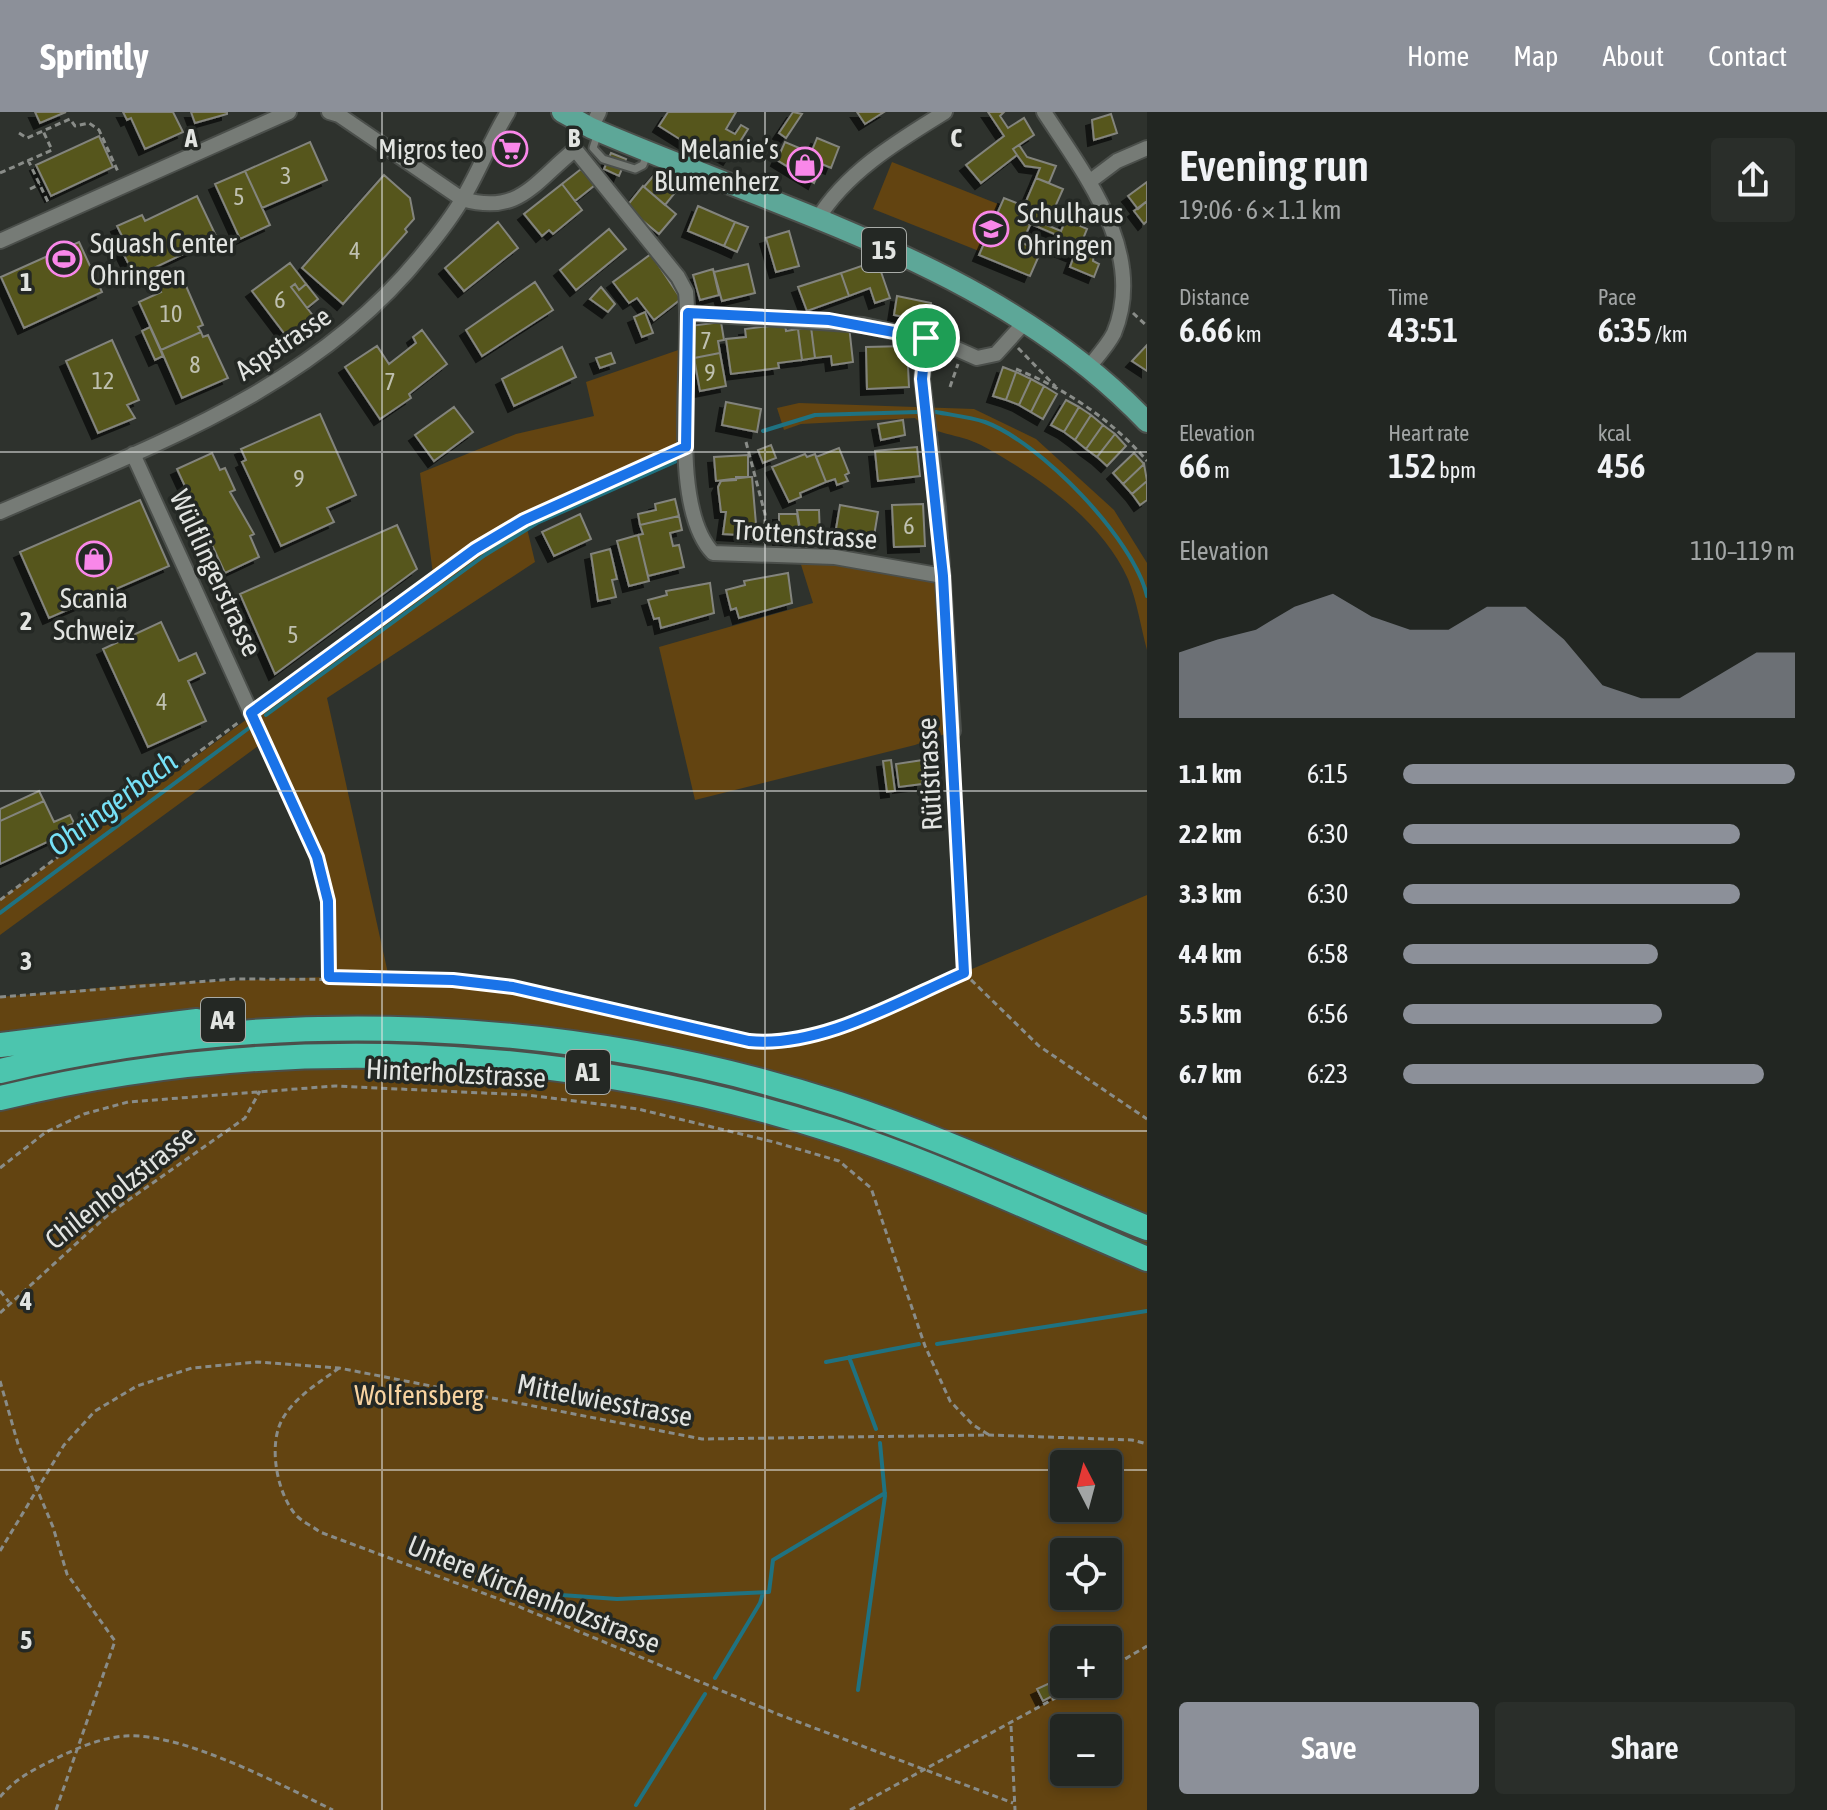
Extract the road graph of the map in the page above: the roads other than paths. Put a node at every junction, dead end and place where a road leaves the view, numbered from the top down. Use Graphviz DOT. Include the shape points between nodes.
graph roads {
  1 [pos="289,112"];
  2 [pos="329,112"];
  3 [pos="508,112"];
  4 [pos="562,112"];
  5 [pos="945,112"];
  6 [pos="1044,112"];
  7 [pos="596,124"];
  8 [pos="1147,148"];
  9 [pos="1089,182"];
  10 [pos="462,199"];
  11 [pos="817,220"];
  12 [pos="0,241"];
  13 [pos="688,313"];
  14 [pos="1025,322"];
  15 [pos="926,338"];
  16 [pos="1088,368"];
  17 [pos="1147,422"];
  18 [pos="133,454"];
  19 [pos="0,512"];
  20 [pos="943,576"];
  21 [pos="251,713"];
  22 [pos="953,731"];
  23 [pos="323,1029"];
  24 [pos="0,1045"];
  25 [pos="0,1071"];
  26 [pos="0,1098"];
  27 [pos="1147,1228"];
  28 [pos="1147,1259"];
  1 -- 12 [label="street"];
  2 -- 10 [label="street"];
  3 -- 10 [label="street, Aspstrasse"];
  4 -- 7 [label="main road, 15"];
  5 -- 11 [label="street" via="863,168 831,197"];
  6 -- 9 [label="street"];
  7 -- 11 [label="main road, 15"];
  8 -- 9 [label="street"];
  9 -- 16 [label="street" via="1117,232 1126,267 1120,318"];
  10 -- 13 [label="street, Trottenstrasse" via="507,204 572,152 578,153 678,277"];
  10 -- 18 [label="street, Aspstrasse" via="390,291 324,351 219,416"];
  11 -- 14 [label="main road, 15" via="966,287"];
  13 -- 15 [label="street" via="829,320"];
  13 -- 20 [label="street, Trottenstrasse" via="687,483 701,541 713,553 835,557"];
  14 -- 15 [label="street" via="996,354 977,358"];
  14 -- 16 [label="main road, 15"];
  15 -- 20 [label="street, Rütistrasse" via="922,379"];
  16 -- 17 [label="main road, 15"];
  18 -- 19 [label="street, Aspstrasse"];
  18 -- 21 [label="street, Wülflingerstrasse"];
  20 -- 22 [label="street, Rütistrasse"];
  23 -- 24 [label="highway, A4" via="236,1019"];
  23 -- 25 [label="highway, A1" via="163,1041"];
  23 -- 27 [label="highway, A1" via="523,1037 721,1071 913,1130"];
  26 -- 28 [label="highway, A1" via="114,1075 258,1059 402,1056 559,1068 714,1097 828,1129 940,1169"];
}
